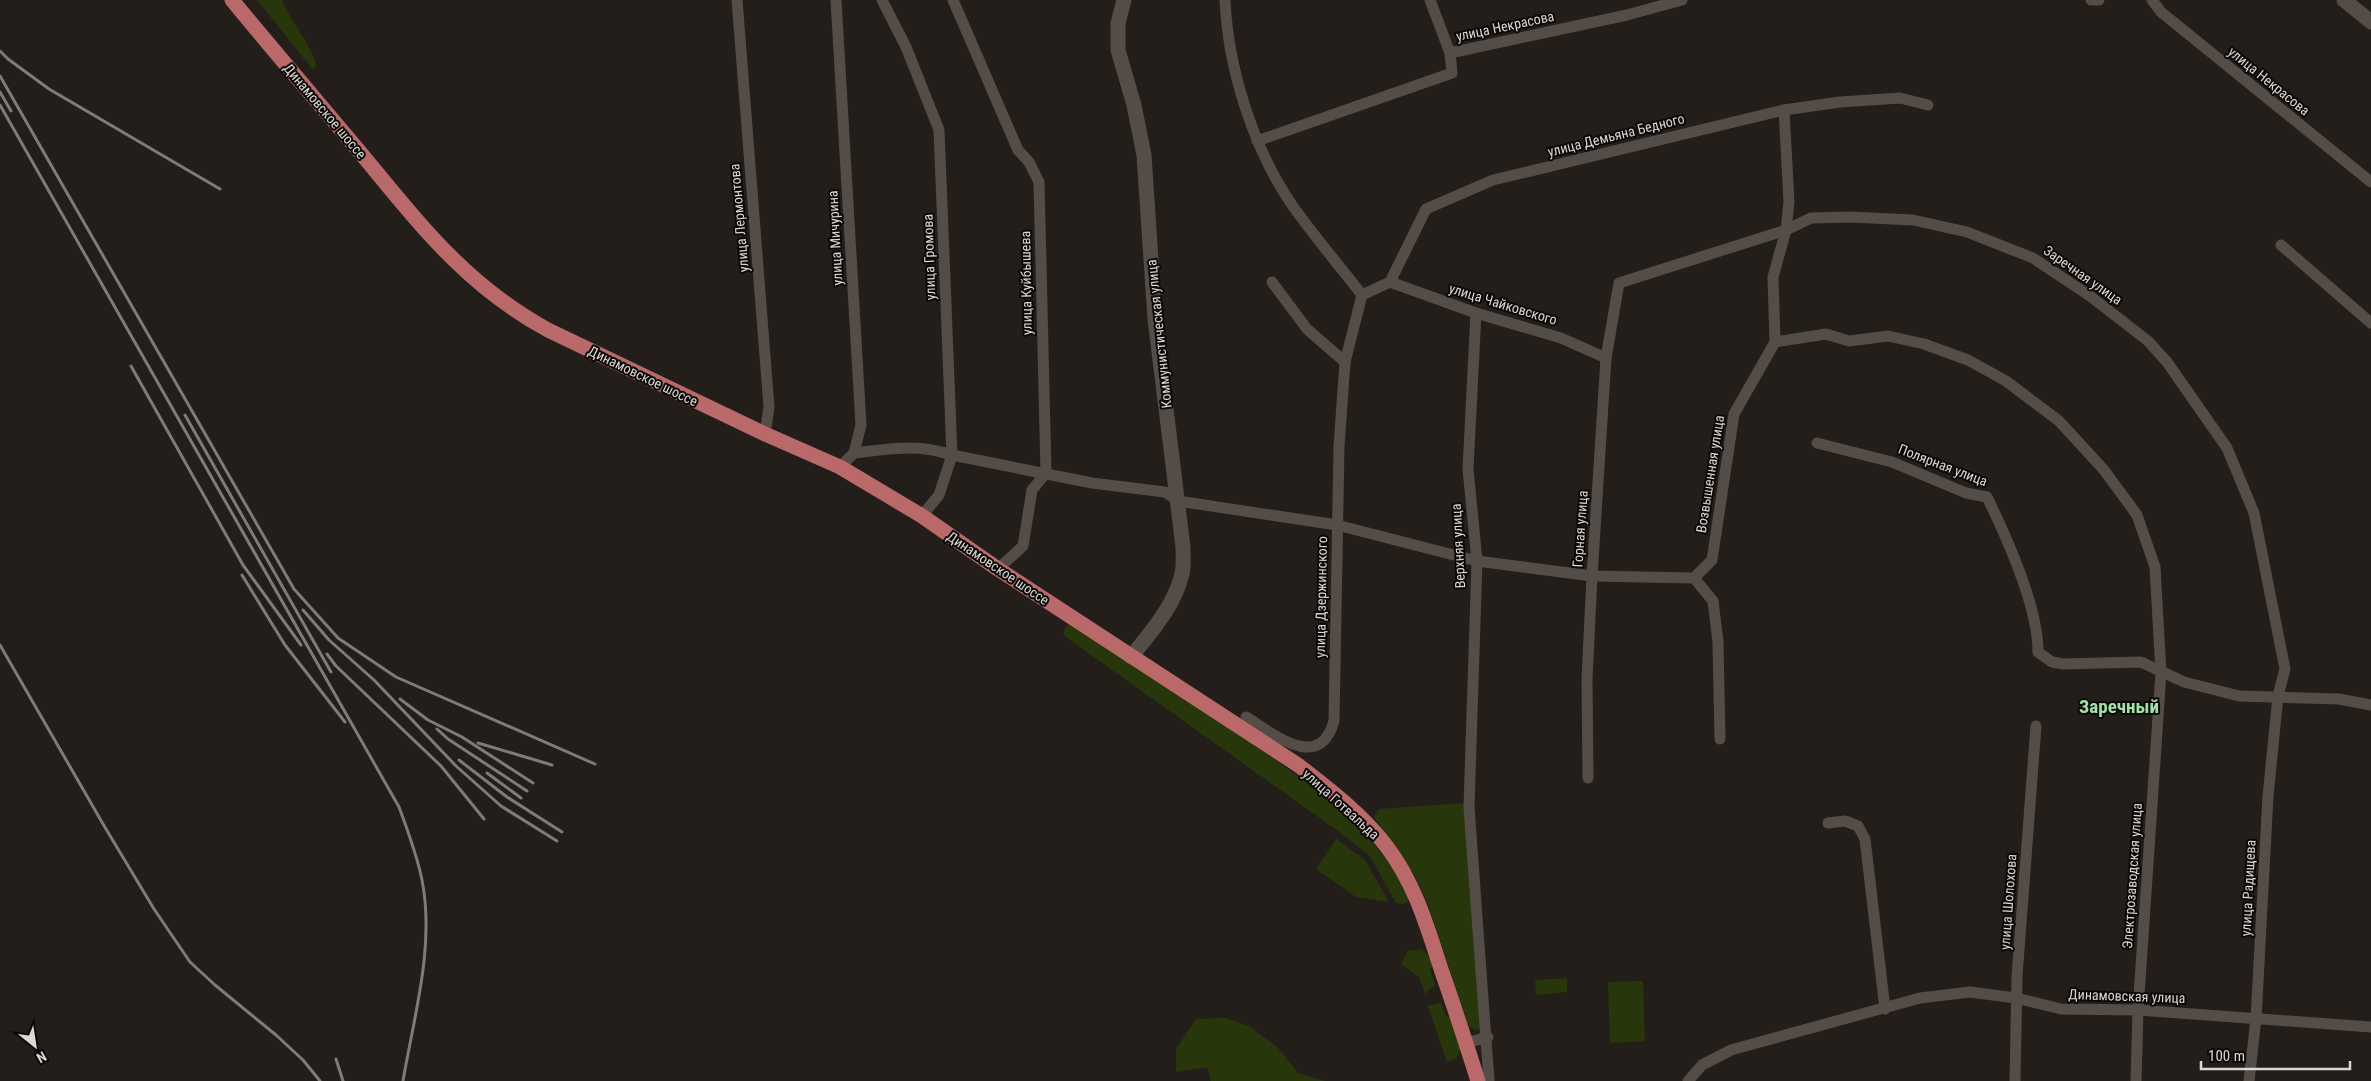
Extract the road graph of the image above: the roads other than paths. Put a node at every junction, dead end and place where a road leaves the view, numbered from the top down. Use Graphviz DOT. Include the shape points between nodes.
graph roads {
  1 [pos="232,0"];
  2 [pos="736,0"];
  3 [pos="836,0"];
  4 [pos="882,0"];
  5 [pos="953,0"];
  6 [pos="1124,0"];
  7 [pos="1225,0"];
  8 [pos="1430,0"];
  9 [pos="1682,0"];
  10 [pos="2091,0"];
  11 [pos="2099,0"];
  12 [pos="2152,0"];
  13 [pos="2344,0"];
  14 [pos="2371,22"];
  15 [pos="1450,53"];
  16 [pos="1928,105"];
  17 [pos="1784,110"];
  18 [pos="1257,141"];
  19 [pos="2371,182"];
  20 [pos="1786,230"];
  21 [pos="2280,245"];
  22 [pos="1272,282"];
  23 [pos="1390,282"];
  24 [pos="1619,283"];
  25 [pos="1362,295"];
  26 [pos="1476,313"];
  27 [pos="2371,323"];
  28 [pos="1775,342"];
  29 [pos="1606,358"];
  30 [pos="1345,362"];
  31 [pos="765,434"];
  32 [pos="1817,443"];
  33 [pos="854,453"];
  34 [pos="952,455"];
  35 [pos="840,467"];
  36 [pos="1046,473"];
  37 [pos="1178,501"];
  38 [pos="922,516"];
  39 [pos="1337,525"];
  40 [pos="1477,561"];
  41 [pos="998,569"];
  42 [pos="1592,576"];
  43 [pos="1694,578"];
  44 [pos="1132,657"];
  45 [pos="2161,673"];
  46 [pos="2278,696"];
  47 [pos="2371,705"];
  48 [pos="1246,717"];
  49 [pos="2036,726"];
  50 [pos="1720,738"];
  51 [pos="1588,778"];
  52 [pos="1828,823"];
  53 [pos="2016,998"];
  54 [pos="1885,1009"];
  55 [pos="2138,1010"];
  56 [pos="2256,1019"];
  57 [pos="2371,1028"];
  58 [pos="1488,1037"];
  59 [pos="1466,1043"];
  60 [pos="1478,1081"];
  61 [pos="1489,1081"];
  62 [pos="1688,1081"];
  63 [pos="2015,1081"];
  64 [pos="2136,1081"];
  65 [pos="2250,1081"];
  1 -- 31 [label="main road, Динамовское шоссе" via="442,248 482,287 518,314 548,330"];
  2 -- 31 [label="street, улица Лермонтова" via="769,407"];
  3 -- 33 [label="street, улица Мичурина" via="861,424"];
  4 -- 34 [label="street, улица Громова" via="906,47 940,130"];
  5 -- 36 [label="street, улица Куйбышева" via="1018,150 1030,162 1039,182"];
  6 -- 37 [label="street, Коммунистическая улица" via="1118,24 1118,50 1144,154 1155,319"];
  7 -- 18 [label="street" via="1232,53"];
  8 -- 15 [label="street"];
  9 -- 15 [label="street, улица Некрасова"];
  10 -- 11 [label="street"];
  12 -- 19 [label="street, улица Некрасова" via="2161,12"];
  13 -- 14 [label="street"];
  15 -- 18 [label="street" via="1452,73"];
  16 -- 17 [label="street, улица Демьяна Бедного" via="1900,98"];
  17 -- 20 [label="street" via="1789,202"];
  17 -- 23 [label="street, улица Демьяна Бедного" via="1493,180 1426,209"];
  18 -- 25 [label="street" via="1291,204"];
  20 -- 24 [label="street, Заречная улица"];
  20 -- 28 [label="street" via="1773,277"];
  20 -- 46 [label="street, Заречная улица" via="1811,218 1851,217 1913,220 1967,232 2033,258 2090,296 2148,341 2167,362 2227,448 2254,513 2285,669"];
  21 -- 27 [label="street"];
  22 -- 30 [label="street" via="1307,329"];
  23 -- 25 [label="street"];
  23 -- 26 [label="street, улица Чайковского"];
  24 -- 29 [label="street, Горная улица"];
  25 -- 30 [label="street, улица Дзержинского"];
  26 -- 29 [label="street, улица Чайковского" via="1561,338"];
  26 -- 40 [label="street, Верхняя улица" via="1468,470"];
  28 -- 43 [label="street, Возвышенная улица" via="1734,414 1712,560"];
  28 -- 45 [label="street, Электрозаводская улица" via="1826,334 1849,341 1888,336 1924,344 1968,360 2006,381 2059,421 2104,470 2137,515 2155,567"];
  29 -- 42 [label="street, Горная улица"];
  30 -- 39 [label="street, улица Дзержинского"];
  31 -- 35 [label="main road, Динамовское шоссе"];
  32 -- 45 [label="street, Полярная улица" via="1892,462 1966,493 1987,497 2007,538 2026,594 2038,639 2038,652 2052,662 2140,662"];
  33 -- 34 [label="street" via="911,446"];
  33 -- 35 [label="street"];
  34 -- 36 [label="street"];
  34 -- 38 [label="street, улица Громова" via="939,495"];
  35 -- 38 [label="main road, Динамовское шоссе"];
  36 -- 37 [label="street" via="1092,483 1165,492"];
  36 -- 41 [label="street" via="1032,490 1023,546"];
  37 -- 39 [label="street"];
  37 -- 44 [label="street, Коммунистическая улица" via="1182,573 1166,610"];
  38 -- 41 [label="main road, Динамовское шоссе"];
  39 -- 40 [label="street"];
  39 -- 48 [label="street, улица Дзержинского" via="1334,722 1330,736 1319,745 1306,748 1290,744"];
  40 -- 42 [label="street"];
  40 -- 58 [label="street, Верхняя улица" via="1469,807"];
  41 -- 44 [label="main road, Динамовское шоссе"];
  42 -- 43 [label="street"];
  42 -- 51 [label="street, Горная улица" via="1587,679"];
  43 -- 50 [label="street" via="1713,601"];
  44 -- 59 [label="main road, улица Готвальда" via="1298,765 1360,817 1387,846 1422,909"];
  45 -- 46 [label="street" via="2240,696"];
  45 -- 55 [label="street, Электрозаводская улица"];
  46 -- 47 [label="street" via="2339,699"];
  46 -- 56 [label="street, улица Радищева" via="2268,796"];
  49 -- 53 [label="street, улица Шолохова"];
  52 -- 54 [label="street" via="1845,820 1858,826 1865,839"];
  53 -- 54 [label="street, Динамовская улица" via="1970,992 1920,998"];
  53 -- 55 [label="street, Динамовская улица" via="2061,1009"];
  53 -- 63 [label="street, улица Шолохова"];
  54 -- 62 [label="street, Динамовская улица" via="1731,1050 1702,1065"];
  55 -- 56 [label="street, Динамовская улица"];
  55 -- 64 [label="street, Электрозаводская улица"];
  56 -- 57 [label="street, Динамовская улица"];
  56 -- 65 [label="street, улица Радищева"];
  58 -- 59 [label="street"];
  58 -- 61 [label="street, Верхняя улица"];
  59 -- 60 [label="main road, улица Готвальда"];
}
